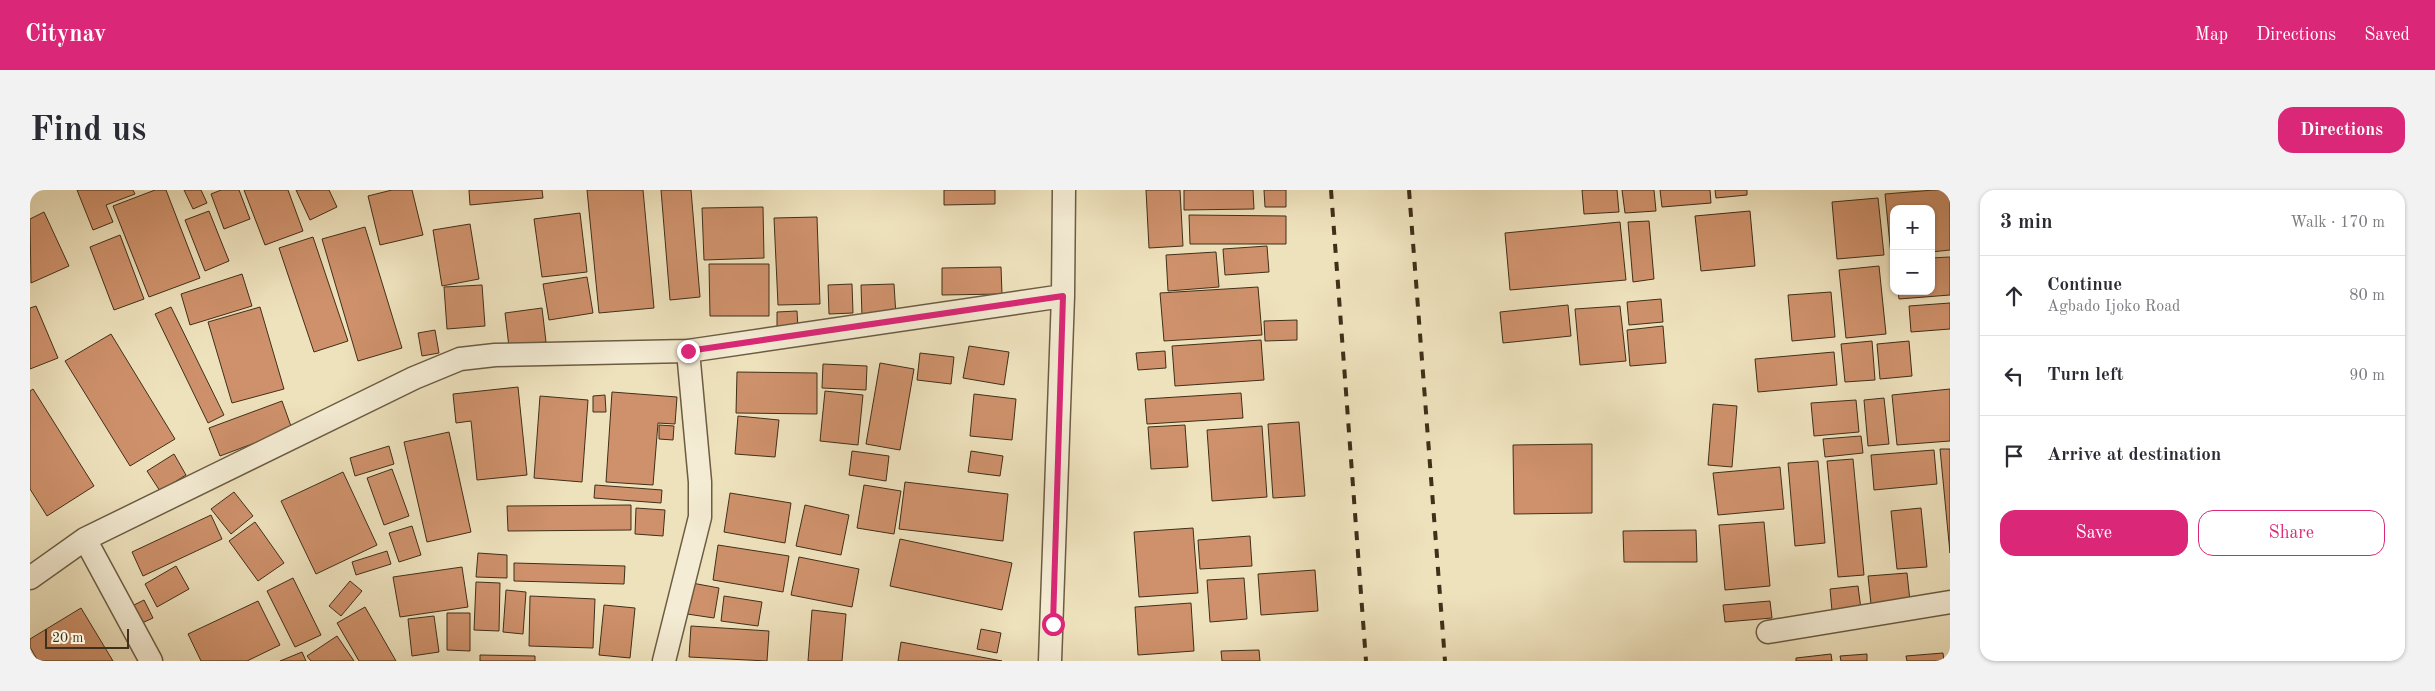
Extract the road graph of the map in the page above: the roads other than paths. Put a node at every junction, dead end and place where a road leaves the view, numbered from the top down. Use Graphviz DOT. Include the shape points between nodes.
graph roads {
  1 [pos="1064,190"];
  2 [pos="1063,296"];
  3 [pos="688,351"];
  4 [pos="85,539"];
  5 [pos="30,578"];
  6 [pos="1950,602"];
  7 [pos="1768,632"];
  8 [pos="151,661"];
  9 [pos="664,661"];
  10 [pos="1050,661"];
  1 -- 2 [label="street"];
  2 -- 3 [label="street"];
  2 -- 10 [label="street"];
  3 -- 4 [label="street" via="496,355 460,359 414,378"];
  3 -- 9 [label="street" via="700,482 700,517"];
  4 -- 5 [label="street"];
  4 -- 8 [label="street"];
  6 -- 7 [label="street"];
}
